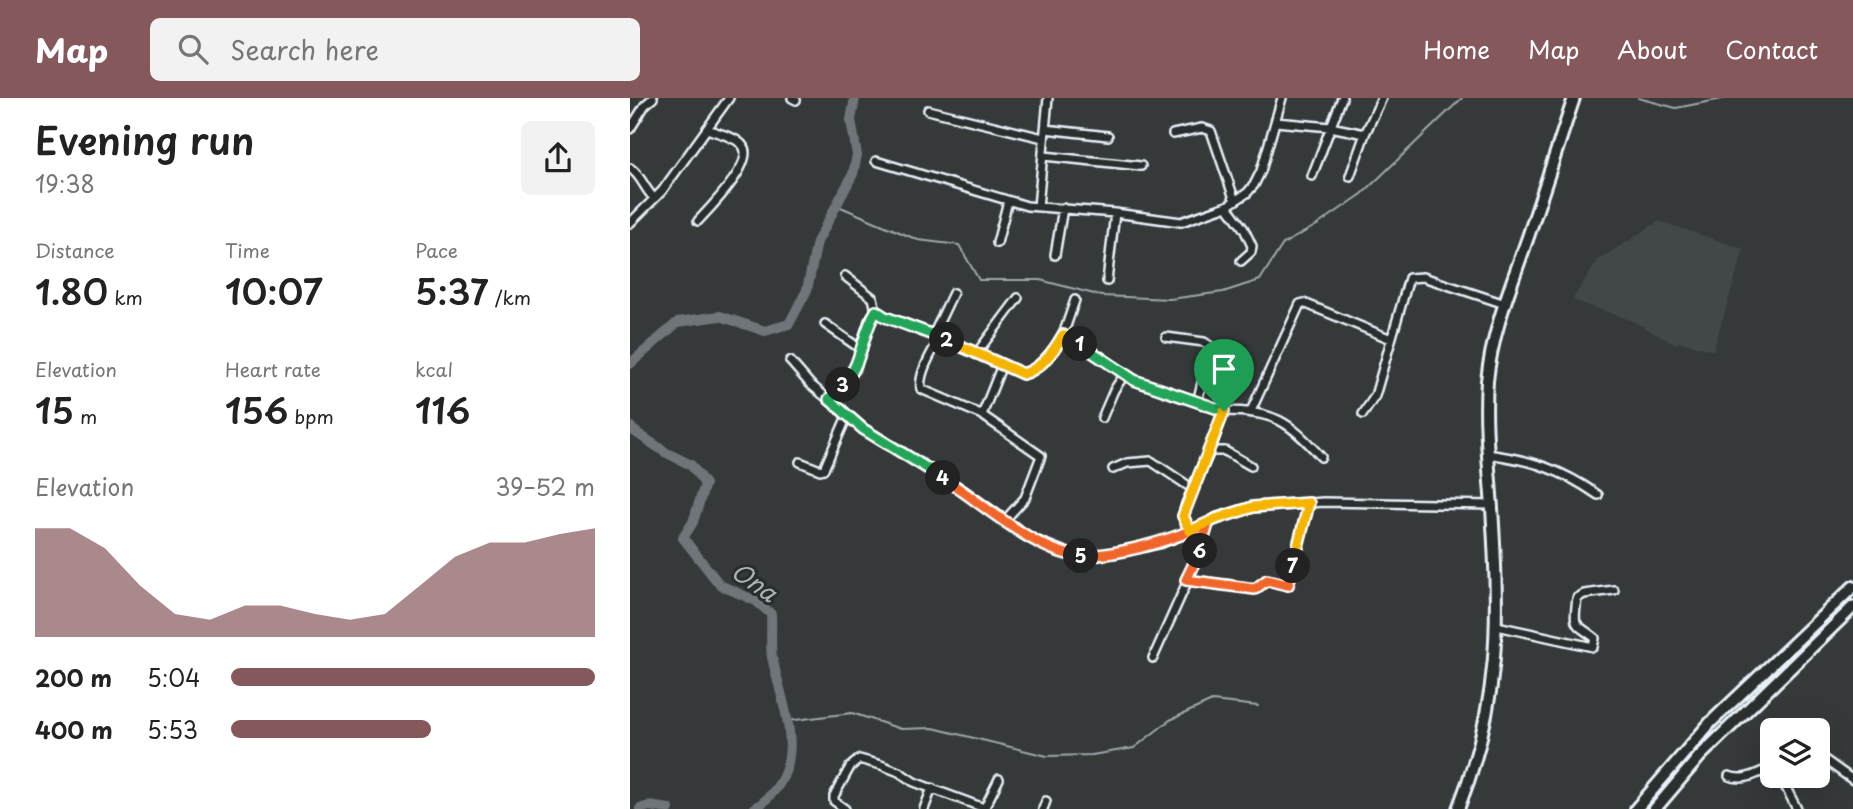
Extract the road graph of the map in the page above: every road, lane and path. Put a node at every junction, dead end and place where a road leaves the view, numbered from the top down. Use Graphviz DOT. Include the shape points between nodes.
graph roads {
  1 [pos="653,98"];
  2 [pos="729,98"];
  3 [pos="1048,98"];
  4 [pos="1282,98"];
  5 [pos="1342,98"];
  6 [pos="1382,98"];
  7 [pos="1574,98"];
  8 [pos="643,102"];
  9 [pos="928,110"];
  10 [pos="1276,122"];
  11 [pos="1330,127"];
  12 [pos="630,129"];
  13 [pos="708,129"];
  14 [pos="1044,134"];
  15 [pos="1173,134"];
  16 [pos="1365,135"];
  17 [pos="1108,136"];
  18 [pos="1044,156"];
  19 [pos="876,162"];
  20 [pos="1141,166"];
  21 [pos="630,168"];
  22 [pos="1312,176"];
  23 [pos="1350,176"];
  24 [pos="654,198"];
  25 [pos="1008,201"];
  26 [pos="1231,203"];
  27 [pos="1038,207"];
  28 [pos="1063,208"];
  29 [pos="1115,213"];
  30 [pos="698,220"];
  31 [pos="630,223"];
  32 [pos="997,243"];
  33 [pos="1055,255"];
  34 [pos="1241,261"];
  35 [pos="845,276"];
  36 [pos="1107,281"];
  37 [pos="953,293"];
  38 [pos="1018,299"];
  39 [pos="1075,300"];
  40 [pos="1505,304"];
  41 [pos="876,311"];
  42 [pos="825,324"];
  43 [pos="1063,335"];
  44 [pos="936,336"];
  45 [pos="1166,337"];
  46 [pos="1391,339"];
  47 [pos="862,350"];
  48 [pos="976,354"];
  49 [pos="790,361"];
  50 [pos="1002,365"];
  51 [pos="1125,374"];
  52 [pos="829,399"];
  53 [pos="1197,402"];
  54 [pos="1224,411"];
  55 [pos="1251,411"];
  56 [pos="1363,414"];
  57 [pos="982,415"];
  58 [pos="847,416"];
  59 [pos="1102,418"];
  60 [pos="1210,451"];
  61 [pos="1487,453"];
  62 [pos="1321,457"];
  63 [pos="800,462"];
  64 [pos="1251,466"];
  65 [pos="1113,469"];
  66 [pos="1194,489"];
  67 [pos="1598,495"];
  68 [pos="1309,503"];
  69 [pos="1492,505"];
  70 [pos="1005,520"];
  71 [pos="1208,524"];
  72 [pos="1190,531"];
  73 [pos="1186,580"];
  74 [pos="1853,587"];
  75 [pos="1614,590"];
  76 [pos="1853,607"];
  77 [pos="1497,626"];
  78 [pos="1153,658"];
  79 [pos="1830,764"];
  80 [pos="1760,772"];
  81 [pos="1729,776"];
  82 [pos="999,779"];
  83 [pos="1853,780"];
  84 [pos="932,788"];
  85 [pos="1786,788"];
  86 [pos="845,809"];
  87 [pos="924,809"];
  88 [pos="984,809"];
  89 [pos="1458,809"];
  90 [pos="1636,809"];
  91 [pos="1654,809"];
  92 [pos="1797,809"];
  1 -- 8 [label="street"];
  2 -- 13 [label="street"];
  3 -- 14 [label="street"];
  4 -- 10 [label="street"];
  5 -- 11 [label="street"];
  6 -- 16 [label="street"];
  7 -- 40 [label="highway"];
  8 -- 12 [label="street"];
  9 -- 14 [label="street"];
  10 -- 11 [label="street"];
  10 -- 26 [label="street" via="1261,171 1247,193"];
  11 -- 16 [label="street"];
  11 -- 22 [label="street"];
  13 -- 24 [label="street"];
  13 -- 30 [label="street" via="738,142 746,154 729,187"];
  14 -- 17 [label="street"];
  14 -- 18 [label="street"];
  15 -- 26 [label="street" via="1202,128 1211,131"];
  16 -- 23 [label="street"];
  18 -- 20 [label="street"];
  18 -- 27 [label="street"];
  19 -- 25 [label="street"];
  21 -- 24 [label="street"];
  24 -- 31 [label="street"];
  25 -- 27 [label="street"];
  25 -- 32 [label="street"];
  26 -- 29 [label="street" via="1181,222"];
  26 -- 34 [label="street" via="1252,246"];
  27 -- 28 [label="street"];
  28 -- 29 [label="street"];
  28 -- 33 [label="street"];
  29 -- 36 [label="street"];
  35 -- 41 [label="street" via="873,298"];
  37 -- 44 [label="street"];
  38 -- 48 [label="street"];
  39 -- 43 [label="street"];
  40 -- 46 [label="street" via="1423,276 1409,278"];
  40 -- 61 [label="highway" via="1489,366"];
  41 -- 44 [label="street"];
  41 -- 47 [label="street"];
  42 -- 47 [label="street"];
  43 -- 50 [label="street" via="1033,371 1023,374"];
  43 -- 51 [label="street"];
  44 -- 48 [label="street"];
  44 -- 57 [label="street" via="921,388"];
  45 -- 53 [label="street" via="1210,346"];
  46 -- 55 [label="street" via="1300,304"];
  46 -- 56 [label="street" via="1375,396"];
  47 -- 52 [label="street" via="852,375"];
  48 -- 50 [label="street"];
  49 -- 52 [label="street"];
  50 -- 57 [label="street"];
  51 -- 53 [label="street"];
  51 -- 59 [label="street"];
  52 -- 58 [label="street"];
  53 -- 54 [label="street"];
  54 -- 55 [label="street"];
  54 -- 60 [label="street"];
  55 -- 62 [label="street" via="1273,416 1296,431"];
  57 -- 70 [label="street" via="1041,456 1025,498"];
  58 -- 63 [label="street" via="824,468"];
  58 -- 70 [label="street"];
  60 -- 64 [label="street" via="1225,451"];
  60 -- 66 [label="street"];
  61 -- 67 [label="street" via="1555,469"];
  61 -- 69 [label="highway"];
  65 -- 66 [label="street" via="1151,461"];
  66 -- 72 [label="street" via="1183,516"];
  68 -- 69 [label="street"];
  68 -- 71 [label="street" via="1253,507"];
  68 -- 73 [label="street" via="1288,585 1267,580 1255,589"];
  69 -- 77 [label="highway"];
  70 -- 72 [label="street" via="1030,538 1076,556 1162,543"];
  71 -- 72 [label="street"];
  71 -- 73 [label="street"];
  73 -- 78 [label="street"];
  74 -- 90 [label="highway" via="1711,722"];
  75 -- 77 [label="street" via="1577,598 1576,624 1595,638 1593,647"];
  76 -- 91 [label="highway" via="1700,756"];
  77 -- 89 [label="highway" via="1489,708"];
  79 -- 83 [label="street"];
  80 -- 81 [label="street" via="1749,778"];
  82 -- 88 [label="street"];
  84 -- 86 [label="street" via="859,759 834,796"];
  84 -- 87 [label="street"];
  84 -- 88 [label="street"];
  85 -- 92 [label="street"];
}
